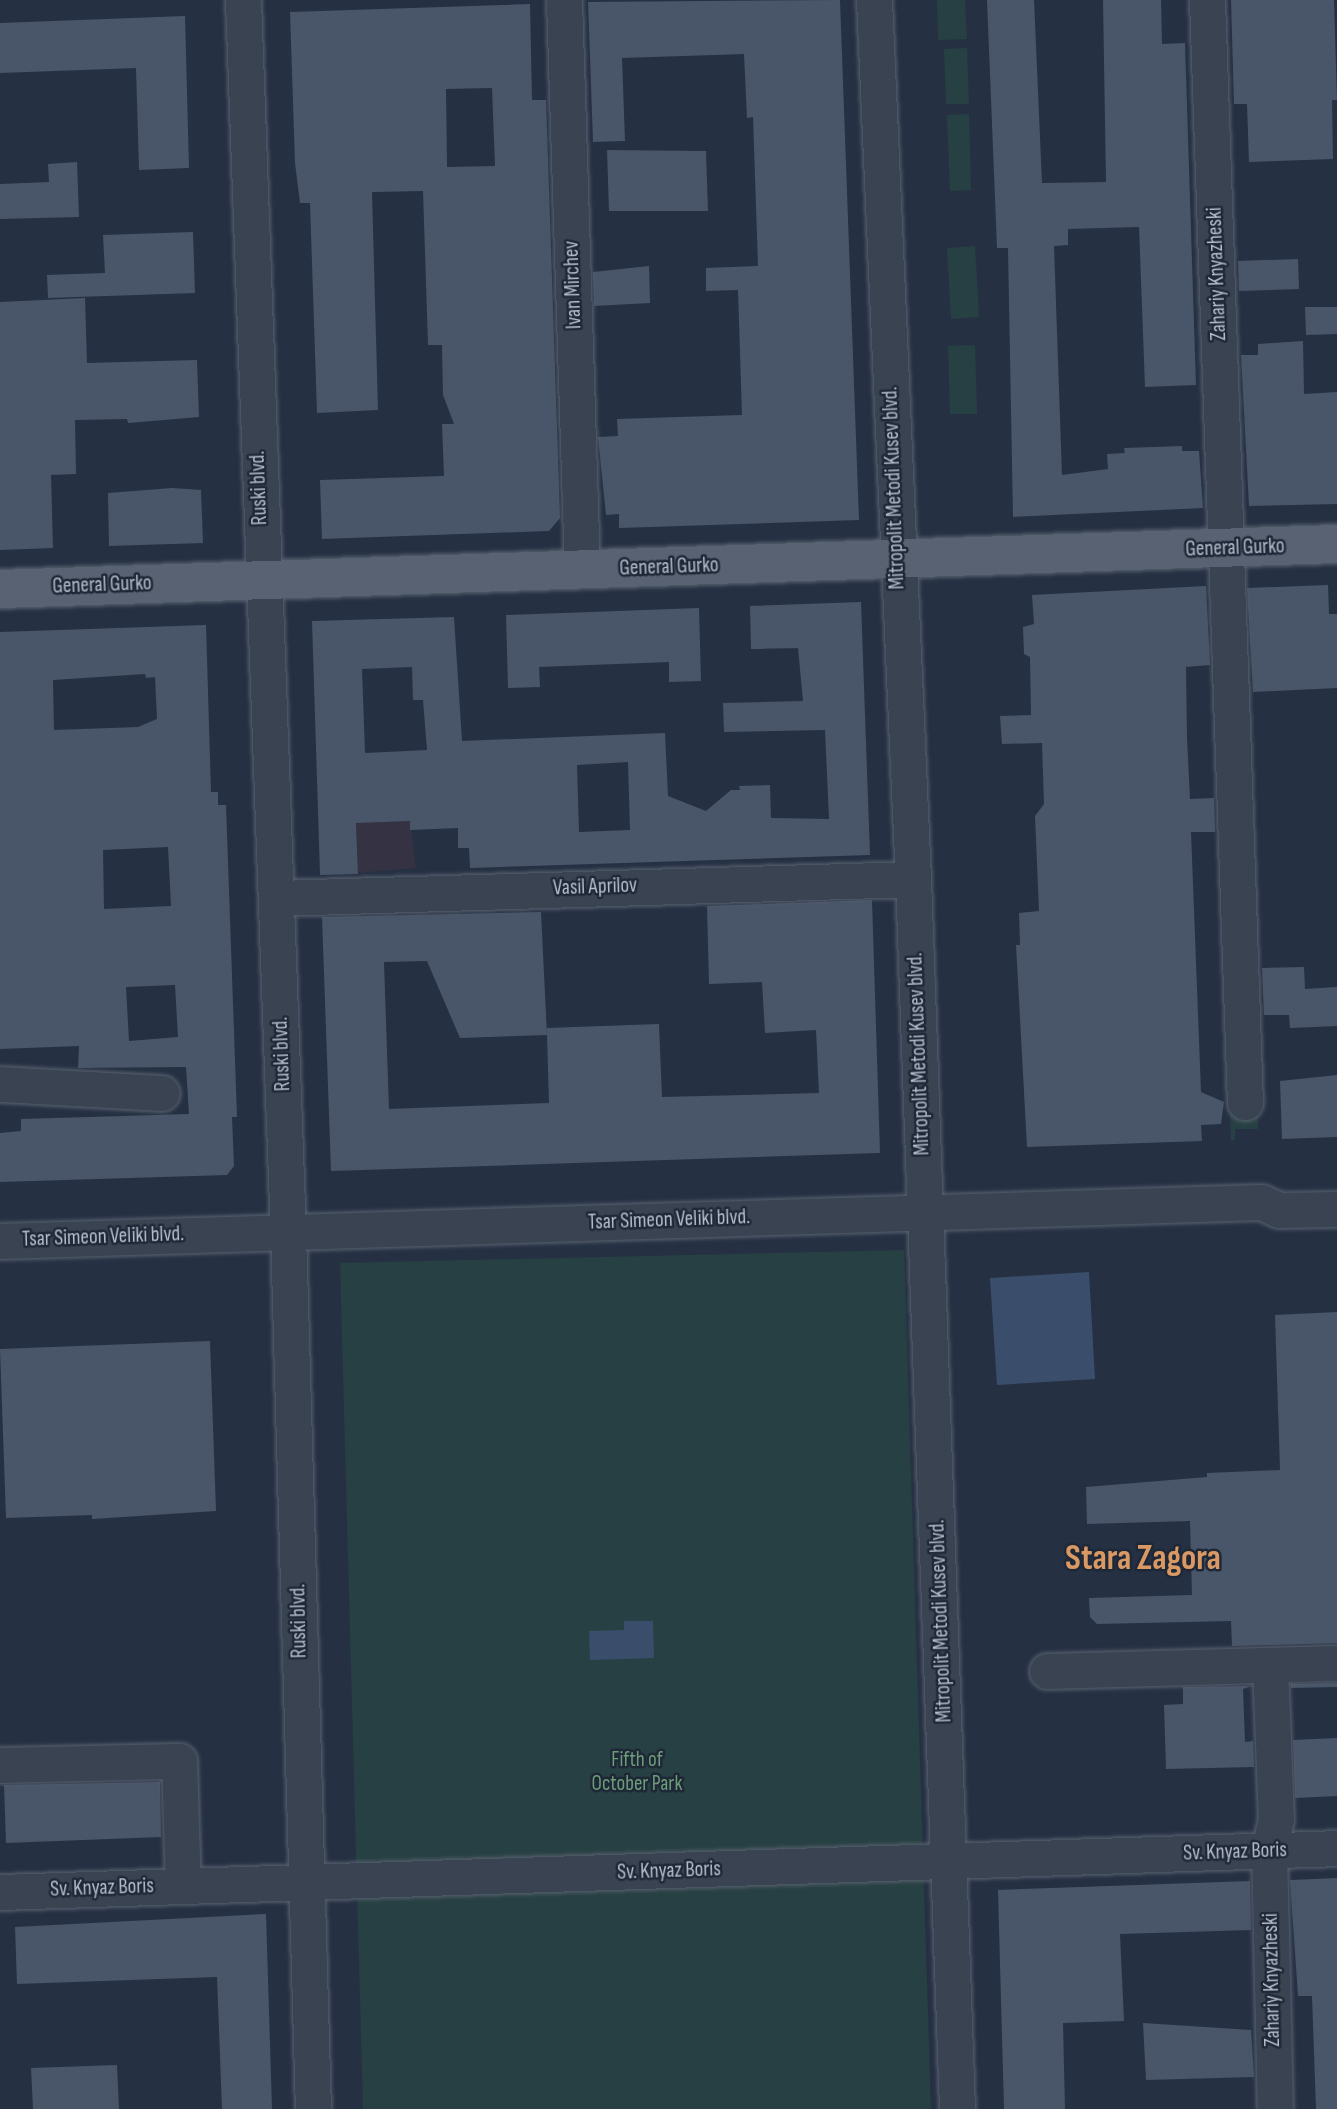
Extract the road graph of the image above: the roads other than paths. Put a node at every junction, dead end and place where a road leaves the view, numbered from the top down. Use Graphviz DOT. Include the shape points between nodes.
graph roads {
  1 [pos="243,0"];
  2 [pos="564,0"];
  3 [pos="874,0"];
  4 [pos="1207,0"];
  5 [pos="1337,544"];
  6 [pos="1228,548"];
  7 [pos="897,559"];
  8 [pos="582,570"];
  9 [pos="263,580"];
  10 [pos="0,589"];
  11 [pos="913,879"];
  12 [pos="277,898"];
  13 [pos="0,1084"];
  14 [pos="162,1093"];
  15 [pos="1245,1102"];
  16 [pos="1337,1209"];
  17 [pos="924,1212"];
  18 [pos="288,1232"];
  19 [pos="0,1241"];
  20 [pos="1337,1663"];
  21 [pos="1270,1665"];
  22 [pos="1047,1671"];
  23 [pos="0,1765"];
  24 [pos="1337,1848"];
  25 [pos="1269,1850"];
  26 [pos="951,1862"];
  27 [pos="306,1882"];
  28 [pos="183,1886"];
  29 [pos="0,1892"];
  30 [pos="313,2109"];
  31 [pos="957,2109"];
  32 [pos="1275,2109"];
  1 -- 9 [label="street, Ruski blvd."];
  2 -- 8 [label="street, Ivan Mirchev"];
  3 -- 7 [label="street, Mitropolit Metodi Kusev blvd."];
  4 -- 6 [label="street, Zahariy Knyazheski"];
  5 -- 6 [label="main road, General Gurko"];
  6 -- 7 [label="main road, General Gurko"];
  6 -- 15 [label="street, Zahariy Knyazheski"];
  7 -- 8 [label="main road, General Gurko"];
  7 -- 11 [label="street, Mitropolit Metodi Kusev blvd."];
  8 -- 9 [label="main road, General Gurko"];
  9 -- 10 [label="main road, General Gurko"];
  9 -- 12 [label="street, Ruski blvd."];
  11 -- 12 [label="street, Vasil Aprilov"];
  11 -- 17 [label="street, Mitropolit Metodi Kusev blvd."];
  12 -- 18 [label="street, Ruski blvd."];
  13 -- 14 [label="street"];
  16 -- 17 [label="street, Tsar Simeon Veliki blvd." via="1279,1210 1262,1202"];
  17 -- 18 [label="street, Tsar Simeon Veliki blvd."];
  17 -- 26 [label="street, Mitropolit Metodi Kusev blvd."];
  18 -- 19 [label="street, Tsar Simeon Veliki blvd."];
  18 -- 27 [label="street, Ruski blvd."];
  20 -- 21 [label="street"];
  21 -- 22 [label="street"];
  21 -- 25 [label="street, Zahariy Knyazheski" via="1276,1819"];
  23 -- 28 [label="street" via="179,1761"];
  24 -- 25 [label="street, Sv. Knyaz Boris"];
  25 -- 26 [label="street, Sv. Knyaz Boris"];
  25 -- 32 [label="street, Zahariy Knyazheski"];
  26 -- 27 [label="street, Sv. Knyaz Boris"];
  26 -- 31 [label="street, Mitropolit Metodi Kusev blvd."];
  27 -- 28 [label="street, Sv. Knyaz Boris"];
  27 -- 30 [label="street, Ruski blvd."];
  28 -- 29 [label="street, Sv. Knyaz Boris"];
}
